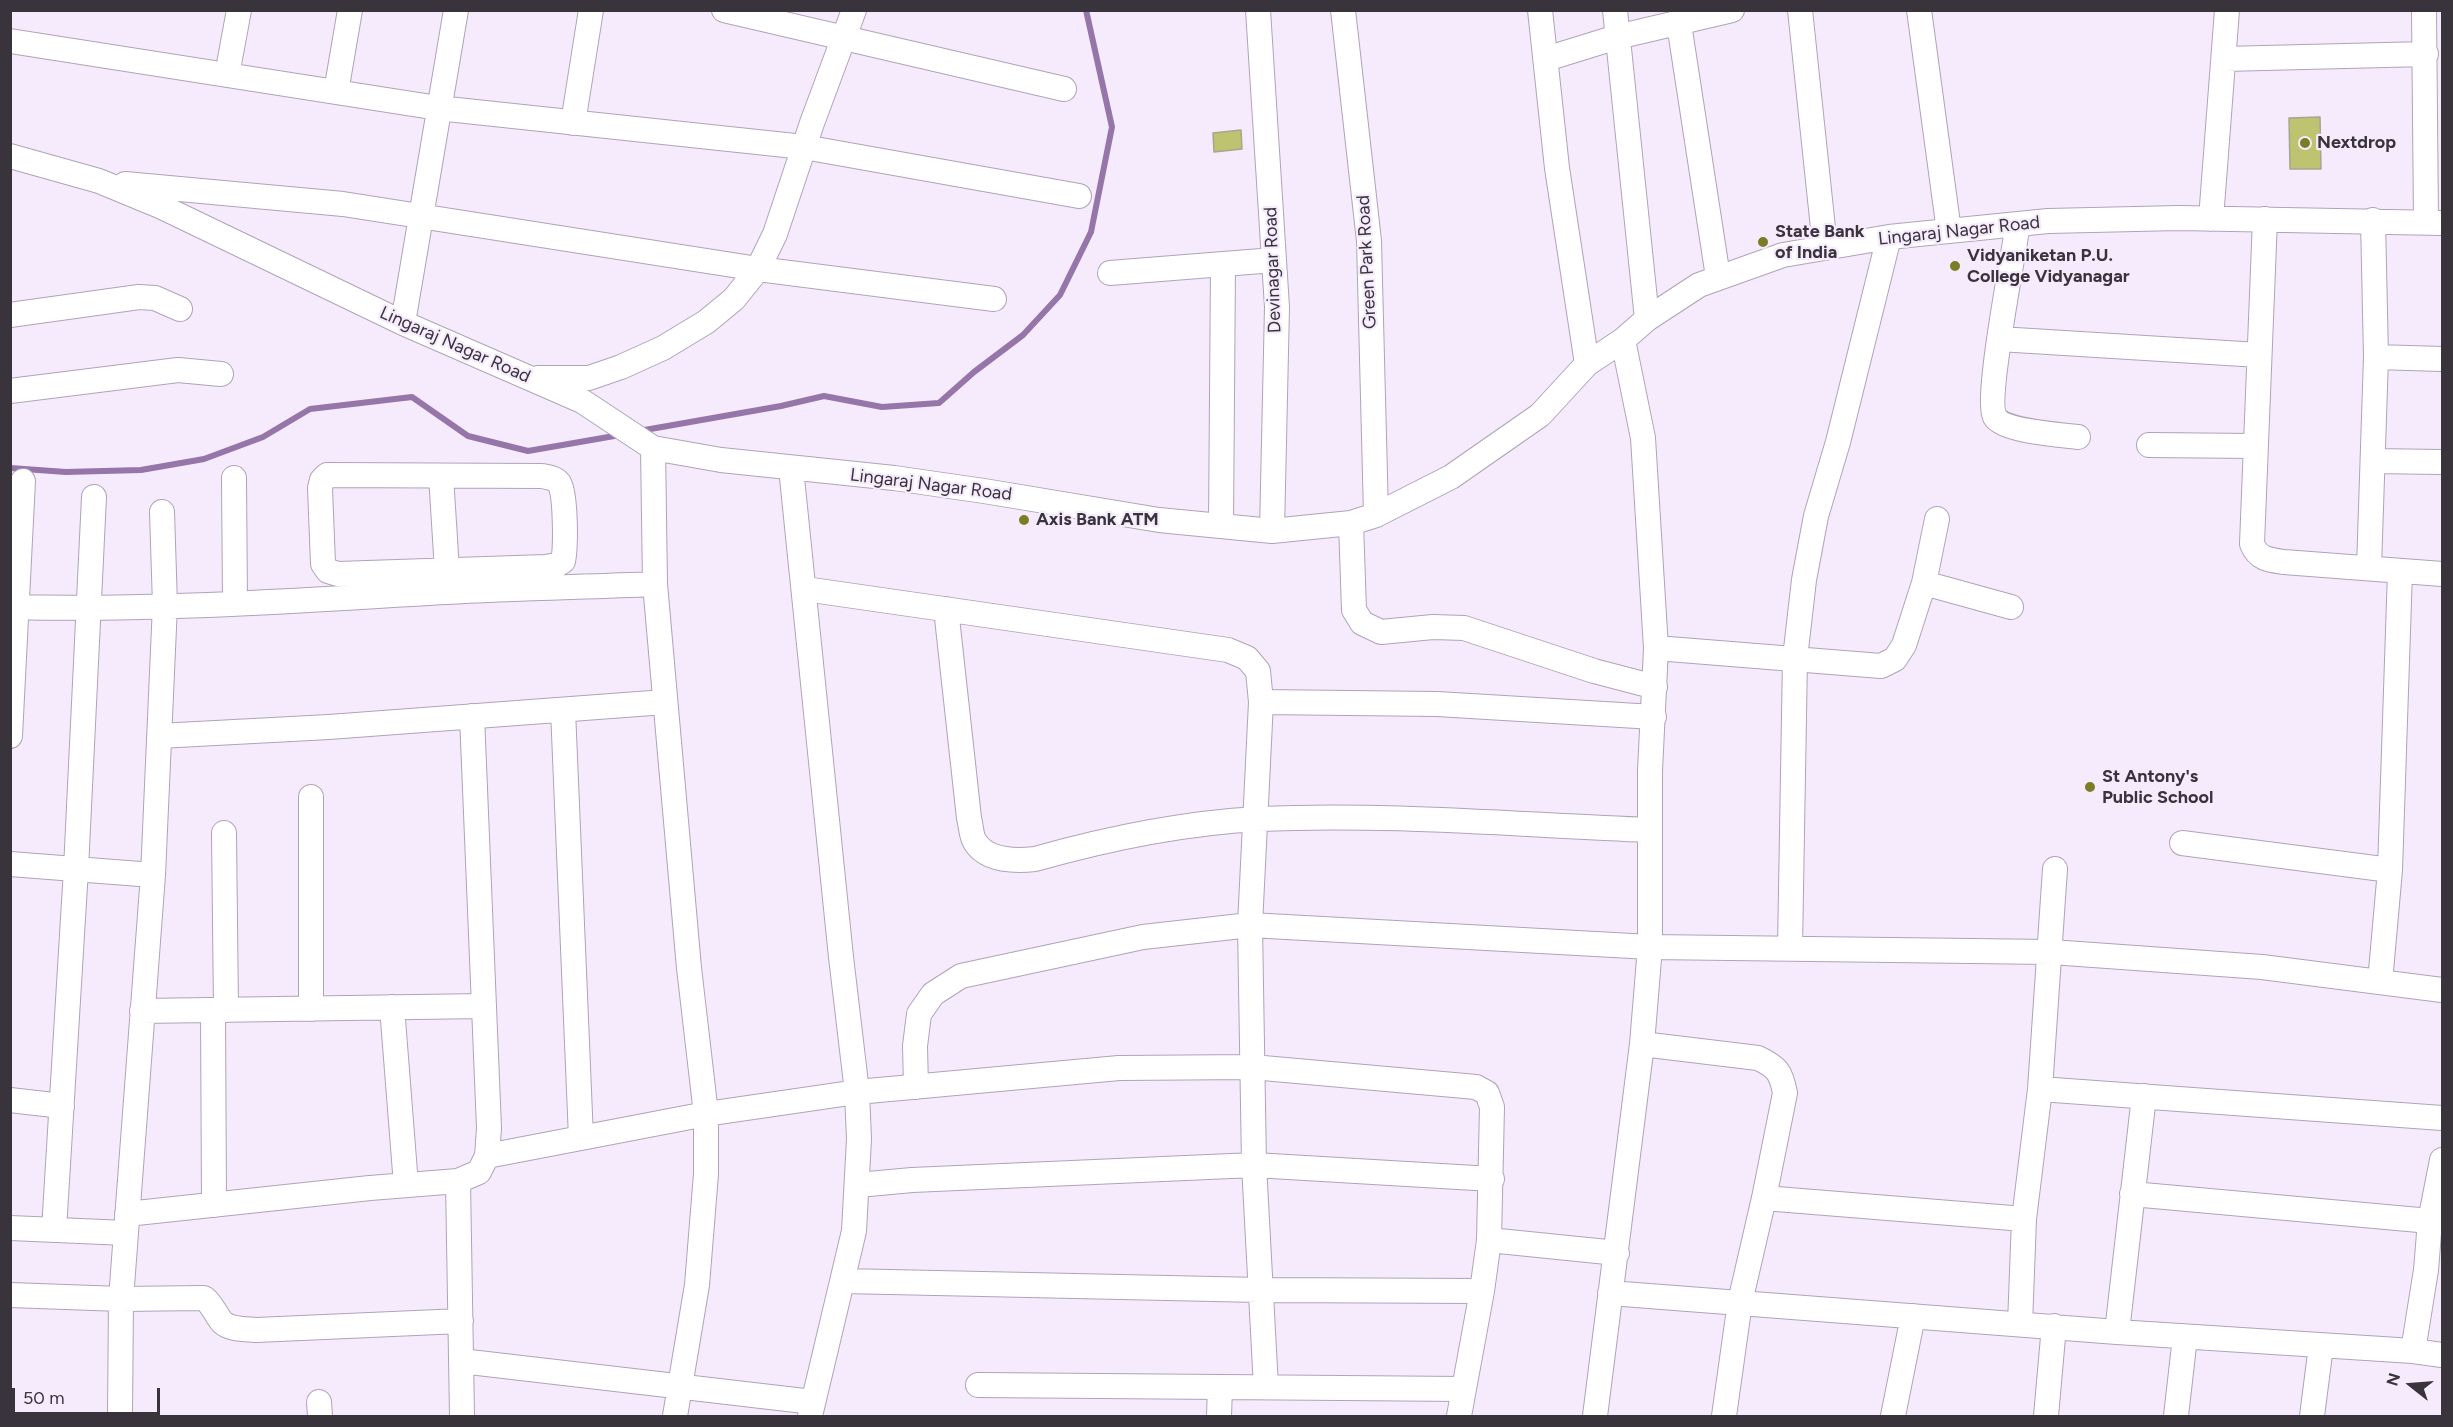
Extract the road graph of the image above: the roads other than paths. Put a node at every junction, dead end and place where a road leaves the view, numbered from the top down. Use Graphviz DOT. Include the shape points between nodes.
graph roads {
  1 [pos="239,10"];
  2 [pos="350,10"];
  3 [pos="456,10"];
  4 [pos="591,10"];
  5 [pos="724,10"];
  6 [pos="854,10"];
  7 [pos="1258,10"];
  8 [pos="1343,10"];
  9 [pos="1540,10"];
  10 [pos="1615,10"];
  11 [pos="1732,10"];
  12 [pos="1800,10"];
  13 [pos="1919,10"];
  14 [pos="2227,10"];
  15 [pos="2424,10"];
  16 [pos="1679,24"];
  17 [pos="1617,37"];
  18 [pos="842,39"];
  19 [pos="10,41"];
  20 [pos="2426,54"];
  21 [pos="1546,59"];
  22 [pos="2224,59"];
  23 [pos="227,75"];
  24 [pos="1065,89"];
  25 [pos="336,92"];
  26 [pos="438,108"];
  27 [pos="573,123"];
  28 [pos="804,147"];
  29 [pos="10,156"];
  30 [pos="99,181"];
  31 [pos="1079,196"];
  32 [pos="421,216"];
  33 [pos="2211,219"];
  34 [pos="2265,219"];
  35 [pos="2373,220"];
  36 [pos="2434,222"];
  37 [pos="2018,224"];
  38 [pos="1949,231"];
  39 [pos="1889,237"];
  40 [pos="1825,247"];
  41 [pos="1274,260"];
  42 [pos="1223,265"];
  43 [pos="758,270"];
  44 [pos="1110,273"];
  45 [pos="1718,277"];
  46 [pos="994,299"];
  47 [pos="180,309"];
  48 [pos="10,315"];
  49 [pos="1647,319"];
  50 [pos="403,323"];
  51 [pos="1999,339"];
  52 [pos="1623,340"];
  53 [pos="2259,355"];
  54 [pos="2376,357"];
  55 [pos="2442,359"];
  56 [pos="1587,364"];
  57 [pos="220,374"];
  58 [pos="529,378"];
  59 [pos="10,391"];
  60 [pos="2078,437"];
  61 [pos="646,443"];
  62 [pos="2150,445"];
  63 [pos="2255,446"];
  64 [pos="2373,461"];
  65 [pos="2442,462"];
  66 [pos="791,468"];
  67 [pos="441,476"];
  68 [pos="234,478"];
  69 [pos="23,481"];
  70 [pos="93,497"];
  71 [pos="162,512"];
  72 [pos="1376,515"];
  73 [pos="1938,519"];
  74 [pos="1351,523"];
  75 [pos="1221,526"];
  76 [pos="1272,531"];
  77 [pos="2369,568"];
  78 [pos="2400,571"];
  79 [pos="2442,574"];
  80 [pos="447,581"];
  81 [pos="1924,583"];
  82 [pos="655,584"];
  83 [pos="805,589"];
  84 [pos="235,603"];
  85 [pos="165,605"];
  86 [pos="14,607"];
  87 [pos="2011,607"];
  88 [pos="87,608"];
  89 [pos="946,609"];
  90 [pos="1656,648"];
  91 [pos="1795,658"];
  92 [pos="1655,687"];
  93 [pos="665,702"];
  94 [pos="1261,702"];
  95 [pos="563,710"];
  96 [pos="472,716"];
  97 [pos="1654,717"];
  98 [pos="10,736"];
  99 [pos="159,736"];
  100 [pos="311,797"];
  101 [pos="1256,820"];
  102 [pos="1649,830"];
  103 [pos="224,833"];
  104 [pos="2182,843"];
  105 [pos="10,864"];
  106 [pos="76,869"];
  107 [pos="2055,869"];
  108 [pos="2390,870"];
  109 [pos="153,875"];
  110 [pos="1250,925"];
  111 [pos="1650,947"];
  112 [pos="1790,948"];
  113 [pos="2051,952"];
  114 [pos="2380,982"];
  115 [pos="2442,990"];
  116 [pos="484,1006"];
  117 [pos="392,1008"];
  118 [pos="311,1009"];
  119 [pos="219,1010"];
  120 [pos="142,1011"];
  121 [pos="1642,1044"];
  122 [pos="1252,1067"];
  123 [pos="916,1087"];
  124 [pos="2040,1089"];
  125 [pos="857,1092"];
  126 [pos="2144,1096"];
  127 [pos="10,1100"];
  128 [pos="62,1106"];
  129 [pos="706,1114"];
  130 [pos="2442,1118"];
  131 [pos="581,1138"];
  132 [pos="487,1156"];
  133 [pos="2442,1160"];
  134 [pos="1254,1166"];
  135 [pos="1492,1179"];
  136 [pos="458,1182"];
  137 [pos="406,1185"];
  138 [pos="858,1185"];
  139 [pos="2132,1194"];
  140 [pos="1764,1198"];
  141 [pos="214,1205"];
  142 [pos="2024,1219"];
  143 [pos="2430,1221"];
  144 [pos="126,1224"];
  145 [pos="10,1228"];
  146 [pos="54,1230"];
  147 [pos="1489,1240"];
  148 [pos="1617,1253"];
  149 [pos="843,1281"];
  150 [pos="1260,1290"];
  151 [pos="1482,1290"];
  152 [pos="1610,1293"];
  153 [pos="10,1295"];
  154 [pos="121,1299"];
  155 [pos="1740,1302"];
  156 [pos="1913,1316"];
  157 [pos="461,1321"];
  158 [pos="2020,1324"];
  159 [pos="2054,1326"];
  160 [pos="2118,1332"];
  161 [pos="2185,1337"];
  162 [pos="2320,1346"];
  163 [pos="2413,1351"];
  164 [pos="2442,1355"];
  165 [pos="461,1360"];
  166 [pos="978,1385"];
  167 [pos="1266,1387"];
  168 [pos="680,1388"];
  169 [pos="1220,1388"];
  170 [pos="1463,1389"];
  171 [pos="811,1409"];
  172 [pos="120,1416"];
  173 [pos="462,1416"];
  174 [pos="675,1416"];
  175 [pos="1220,1416"];
  176 [pos="1459,1416"];
  177 [pos="1595,1416"];
  178 [pos="1724,1416"];
  179 [pos="1893,1416"];
  180 [pos="2046,1416"];
  181 [pos="2175,1416"];
  182 [pos="2312,1416"];
  1 -- 23 [label="street"];
  2 -- 25 [label="street"];
  3 -- 26 [label="street"];
  4 -- 27 [label="street"];
  5 -- 18 [label="street"];
  6 -- 18 [label="street"];
  7 -- 41 [label="street, Devinagar Road"];
  8 -- 72 [label="street, Green Park Road" via="1369,241"];
  9 -- 21 [label="street"];
  10 -- 17 [label="street"];
  11 -- 16 [label="street"];
  12 -- 40 [label="street"];
  13 -- 38 [label="street"];
  14 -- 22 [label="street"];
  15 -- 20 [label="street"];
  16 -- 17 [label="street"];
  16 -- 45 [label="street"];
  17 -- 21 [label="street"];
  17 -- 49 [label="street"];
  18 -- 24 [label="street"];
  18 -- 28 [label="street"];
  19 -- 23 [label="street"];
  20 -- 22 [label="street"];
  20 -- 36 [label="street"];
  21 -- 56 [label="street" via="1557,168"];
  22 -- 33 [label="street"];
  23 -- 25 [label="street"];
  25 -- 26 [label="street"];
  26 -- 27 [label="street"];
  26 -- 32 [label="street"];
  27 -- 28 [label="street"];
  28 -- 31 [label="street"];
  28 -- 43 [label="street" via="775,234"];
  29 -- 30 [label="street, Lingaraj Nagar Road"];
  30 -- 32 [label="street" via="343,204"];
  30 -- 50 [label="street, Lingaraj Nagar Road" via="173,212"];
  32 -- 43 [label="street"];
  32 -- 50 [label="street"];
  33 -- 34 [label="street, Lingaraj Nagar Road"];
  33 -- 37 [label="street, Lingaraj Nagar Road"];
  34 -- 35 [label="street, Lingaraj Nagar Road"];
  34 -- 53 [label="street"];
  35 -- 36 [label="street, Lingaraj Nagar Road"];
  35 -- 54 [label="street"];
  37 -- 38 [label="street, Lingaraj Nagar Road"];
  37 -- 51 [label="street"];
  38 -- 39 [label="street, Lingaraj Nagar Road"];
  39 -- 40 [label="street, Lingaraj Nagar Road"];
  39 -- 91 [label="street" via="1816,516"];
  40 -- 45 [label="street, Lingaraj Nagar Road" via="1784,255"];
  41 -- 42 [label="street"];
  41 -- 76 [label="street, Devinagar Road" via="1277,307"];
  42 -- 44 [label="street"];
  42 -- 75 [label="street"];
  43 -- 46 [label="street"];
  43 -- 58 [label="street" via="734,299 706,322 663,348 589,378"];
  45 -- 49 [label="street, Lingaraj Nagar Road"];
  47 -- 48 [label="street" via="155,298 139,297"];
  49 -- 52 [label="street, Lingaraj Nagar Road"];
  50 -- 58 [label="street, Lingaraj Nagar Road"];
  51 -- 53 [label="street"];
  51 -- 60 [label="street" via="1992,404 1995,417 2019,429"];
  52 -- 56 [label="street, Lingaraj Nagar Road"];
  52 -- 90 [label="street" via="1643,438"];
  53 -- 63 [label="street"];
  54 -- 55 [label="street"];
  54 -- 64 [label="street"];
  56 -- 72 [label="street, Lingaraj Nagar Road" via="1540,415 1451,477"];
  57 -- 59 [label="street" via="178,370"];
  58 -- 61 [label="street, Lingaraj Nagar Road" via="582,401"];
  61 -- 66 [label="street, Lingaraj Nagar Road" via="696,457"];
  61 -- 82 [label="street"];
  62 -- 63 [label="street"];
  63 -- 77 [label="street" via="2252,544 2256,553 2284,562"];
  64 -- 65 [label="street"];
  64 -- 77 [label="street"];
  66 -- 75 [label="street, Lingaraj Nagar Road" via="939,484 1159,520"];
  66 -- 83 [label="street"];
  67 -- 80 [label="street"];
  67 -- 80 [label="street" via="554,479 560,484 565,538 562,561 557,565"];
  67 -- 80 [label="street" via="327,475 320,488 322,550 323,564 328,571 338,574"];
  68 -- 84 [label="street"];
  69 -- 86 [label="street"];
  70 -- 88 [label="street"];
  71 -- 85 [label="street"];
  72 -- 74 [label="street, Lingaraj Nagar Road"];
  73 -- 81 [label="street"];
  74 -- 76 [label="street, Lingaraj Nagar Road"];
  74 -- 92 [label="street" via="1354,610 1362,623 1381,632 1464,628"];
  75 -- 76 [label="street, Lingaraj Nagar Road"];
  77 -- 78 [label="street"];
  78 -- 79 [label="street"];
  78 -- 108 [label="street"];
  80 -- 82 [label="street"];
  80 -- 84 [label="street"];
  81 -- 87 [label="street"];
  81 -- 91 [label="street" via="1904,645 1895,659 1881,666"];
  82 -- 93 [label="street"];
  83 -- 89 [label="street"];
  83 -- 125 [label="street"];
  84 -- 85 [label="street"];
  85 -- 88 [label="street"];
  85 -- 99 [label="street"];
  86 -- 88 [label="street"];
  86 -- 98 [label="street"];
  88 -- 106 [label="street"];
  89 -- 94 [label="street" via="1228,650 1247,658 1258,671"];
  89 -- 101 [label="street" via="969,818 975,842 992,855 1015,861 1035,859 1163,831"];
  90 -- 91 [label="street"];
  90 -- 92 [label="street"];
  91 -- 112 [label="street"];
  92 -- 97 [label="street"];
  93 -- 95 [label="street"];
  93 -- 129 [label="street"];
  94 -- 97 [label="street" via="1437,704"];
  94 -- 101 [label="street"];
  95 -- 96 [label="street"];
  95 -- 131 [label="street"];
  96 -- 99 [label="street"];
  96 -- 116 [label="street"];
  97 -- 102 [label="street"];
  99 -- 109 [label="street"];
  100 -- 118 [label="street"];
  101 -- 102 [label="street" via="1341,817"];
  101 -- 110 [label="street"];
  102 -- 111 [label="street"];
  103 -- 119 [label="street"];
  104 -- 108 [label="street"];
  105 -- 106 [label="street"];
  106 -- 109 [label="street"];
  106 -- 128 [label="street"];
  107 -- 113 [label="street"];
  108 -- 114 [label="street"];
  109 -- 120 [label="street"];
  110 -- 111 [label="street"];
  110 -- 122 [label="street"];
  110 -- 123 [label="street" via="1143,937 962,976 933,994 919,1014"];
  111 -- 112 [label="street"];
  111 -- 121 [label="street"];
  112 -- 113 [label="street"];
  113 -- 114 [label="street" via="2262,967"];
  113 -- 124 [label="street"];
  114 -- 115 [label="street"];
  116 -- 117 [label="street"];
  116 -- 132 [label="street"];
  117 -- 118 [label="street"];
  117 -- 137 [label="street"];
  118 -- 119 [label="street"];
  119 -- 120 [label="street"];
  119 -- 141 [label="street"];
  120 -- 144 [label="street"];
  121 -- 140 [label="street" via="1758,1058 1773,1065 1782,1077 1785,1093"];
  121 -- 148 [label="street"];
  122 -- 123 [label="street" via="1119,1068"];
  122 -- 134 [label="street"];
  122 -- 135 [label="street" via="1476,1087 1487,1093 1492,1107"];
  123 -- 125 [label="street"];
  124 -- 126 [label="street"];
  124 -- 142 [label="street"];
  125 -- 129 [label="street"];
  125 -- 138 [label="street"];
  126 -- 130 [label="street"];
  126 -- 139 [label="street"];
  127 -- 128 [label="street"];
  128 -- 146 [label="street"];
  129 -- 131 [label="street"];
  129 -- 168 [label="street" via="706,1174 697,1285"];
  131 -- 132 [label="street"];
  132 -- 136 [label="street" via="479,1172"];
  133 -- 143 [label="street"];
  134 -- 135 [label="street"];
  134 -- 138 [label="street"];
  134 -- 150 [label="street"];
  135 -- 147 [label="street"];
  136 -- 137 [label="street"];
  136 -- 157 [label="street"];
  137 -- 141 [label="street"];
  138 -- 149 [label="street" via="854,1231"];
  139 -- 143 [label="street"];
  139 -- 160 [label="street"];
  140 -- 142 [label="street"];
  140 -- 155 [label="street"];
  141 -- 144 [label="street"];
  142 -- 158 [label="street"];
  143 -- 163 [label="street"];
  144 -- 146 [label="street"];
  144 -- 154 [label="street"];
  145 -- 146 [label="street"];
  147 -- 148 [label="street"];
  147 -- 151 [label="street"];
  148 -- 152 [label="street"];
  149 -- 150 [label="street"];
  149 -- 171 [label="street"];
  150 -- 151 [label="street"];
  150 -- 167 [label="street"];
  151 -- 170 [label="street"];
  152 -- 155 [label="street"];
  152 -- 177 [label="street"];
  153 -- 154 [label="street"];
  154 -- 157 [label="street" via="204,1298 223,1323 256,1330"];
  154 -- 172 [label="street"];
  155 -- 156 [label="street"];
  155 -- 178 [label="street"];
  156 -- 158 [label="street"];
  156 -- 179 [label="street"];
  157 -- 165 [label="street"];
  158 -- 159 [label="street"];
  159 -- 160 [label="street"];
  159 -- 180 [label="street"];
  160 -- 161 [label="street"];
  161 -- 162 [label="street"];
  161 -- 181 [label="street"];
  162 -- 163 [label="street"];
  162 -- 182 [label="street"];
  163 -- 164 [label="street"];
  165 -- 168 [label="street"];
  165 -- 173 [label="street"];
  166 -- 169 [label="street"];
  167 -- 169 [label="street"];
  167 -- 170 [label="street"];
  168 -- 171 [label="street"];
  168 -- 174 [label="street"];
  169 -- 175 [label="street"];
  170 -- 176 [label="street"];
}
